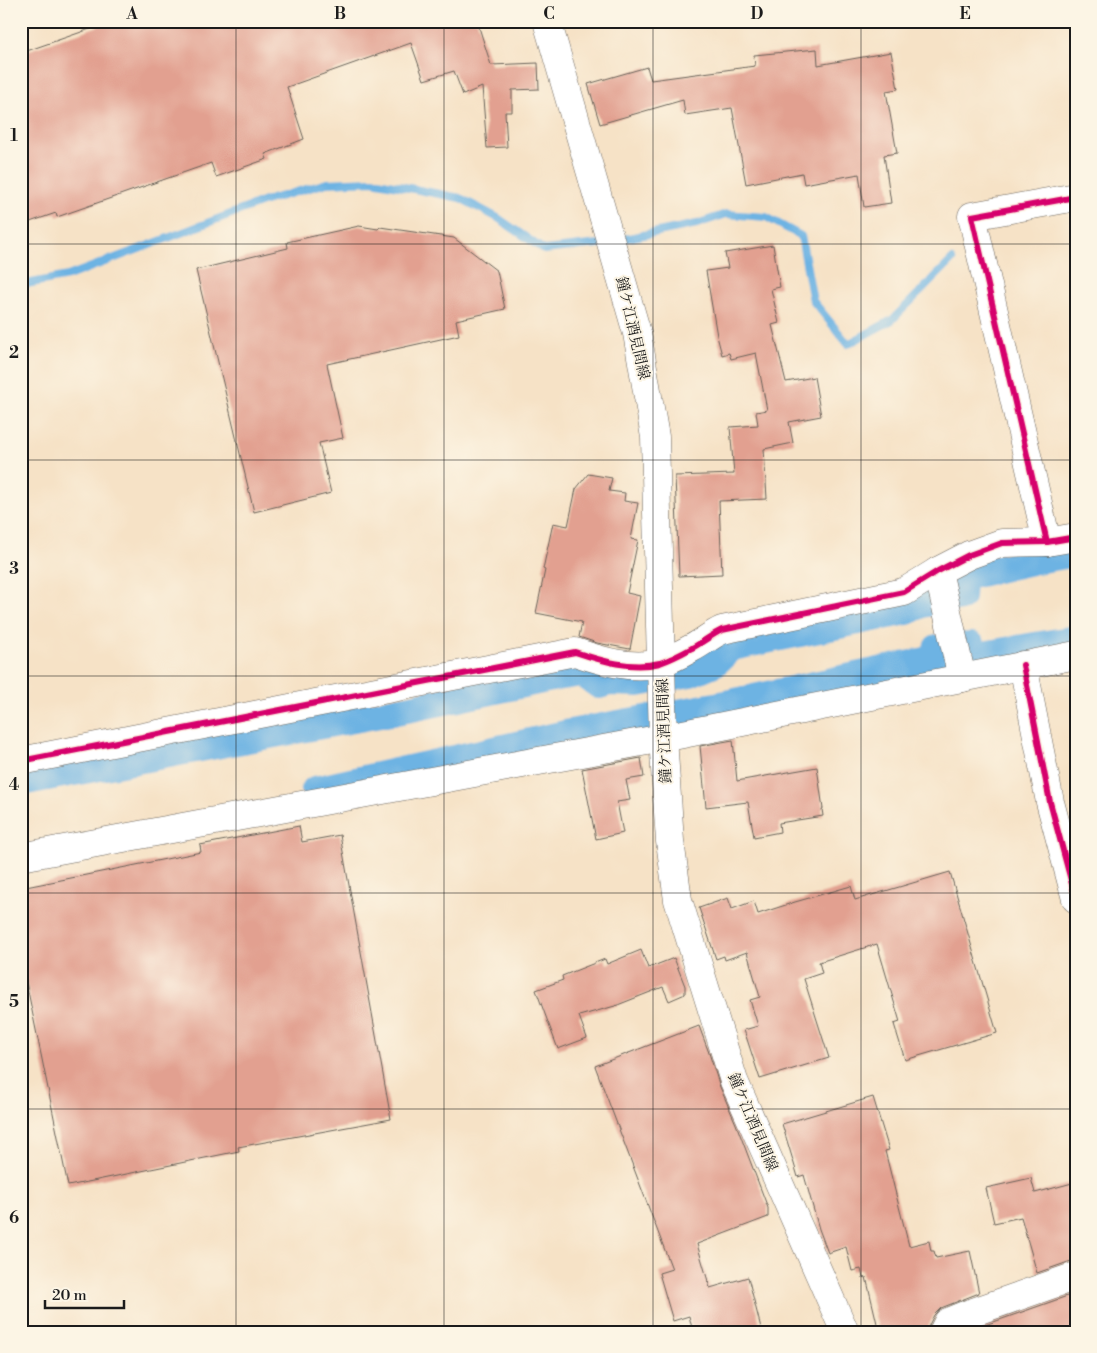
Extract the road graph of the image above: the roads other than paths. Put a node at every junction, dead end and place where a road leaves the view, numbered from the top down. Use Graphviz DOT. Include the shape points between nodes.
graph roads {
  1 [pos="547,21"];
  2 [pos="1076,197"];
  3 [pos="1076,536"];
  4 [pos="1047,542"];
  5 [pos="938,571"];
  6 [pos="1076,655"];
  7 [pos="1023,665"];
  8 [pos="661,667"];
  9 [pos="962,678"];
  10 [pos="663,732"];
  11 [pos="21,761"];
  12 [pos="21,857"];
  13 [pos="1076,899"];
  14 [pos="1076,1276"];
  15 [pos="845,1332"];
  16 [pos="942,1332"];
  1 -- 8 [label="street, 鐘ケ江酒見間線" via="637,333 655,437"];
  2 -- 4 [label="street" via="972,216"];
  3 -- 4 [label="street"];
  4 -- 5 [label="street" via="1002,543"];
  5 -- 8 [label="street" via="904,592 722,630"];
  5 -- 9 [label="street"];
  6 -- 7 [label="street"];
  7 -- 9 [label="street"];
  7 -- 13 [label="street" via="1050,802"];
  8 -- 10 [label="street, 鐘ケ江酒見間線"];
  8 -- 11 [label="street" via="604,662 575,652"];
  9 -- 10 [label="street"];
  10 -- 12 [label="street"];
  10 -- 15 [label="street, 鐘ケ江酒見間線" via="670,841 678,900 734,1081"];
  14 -- 16 [label="street" via="948,1322"];
}
